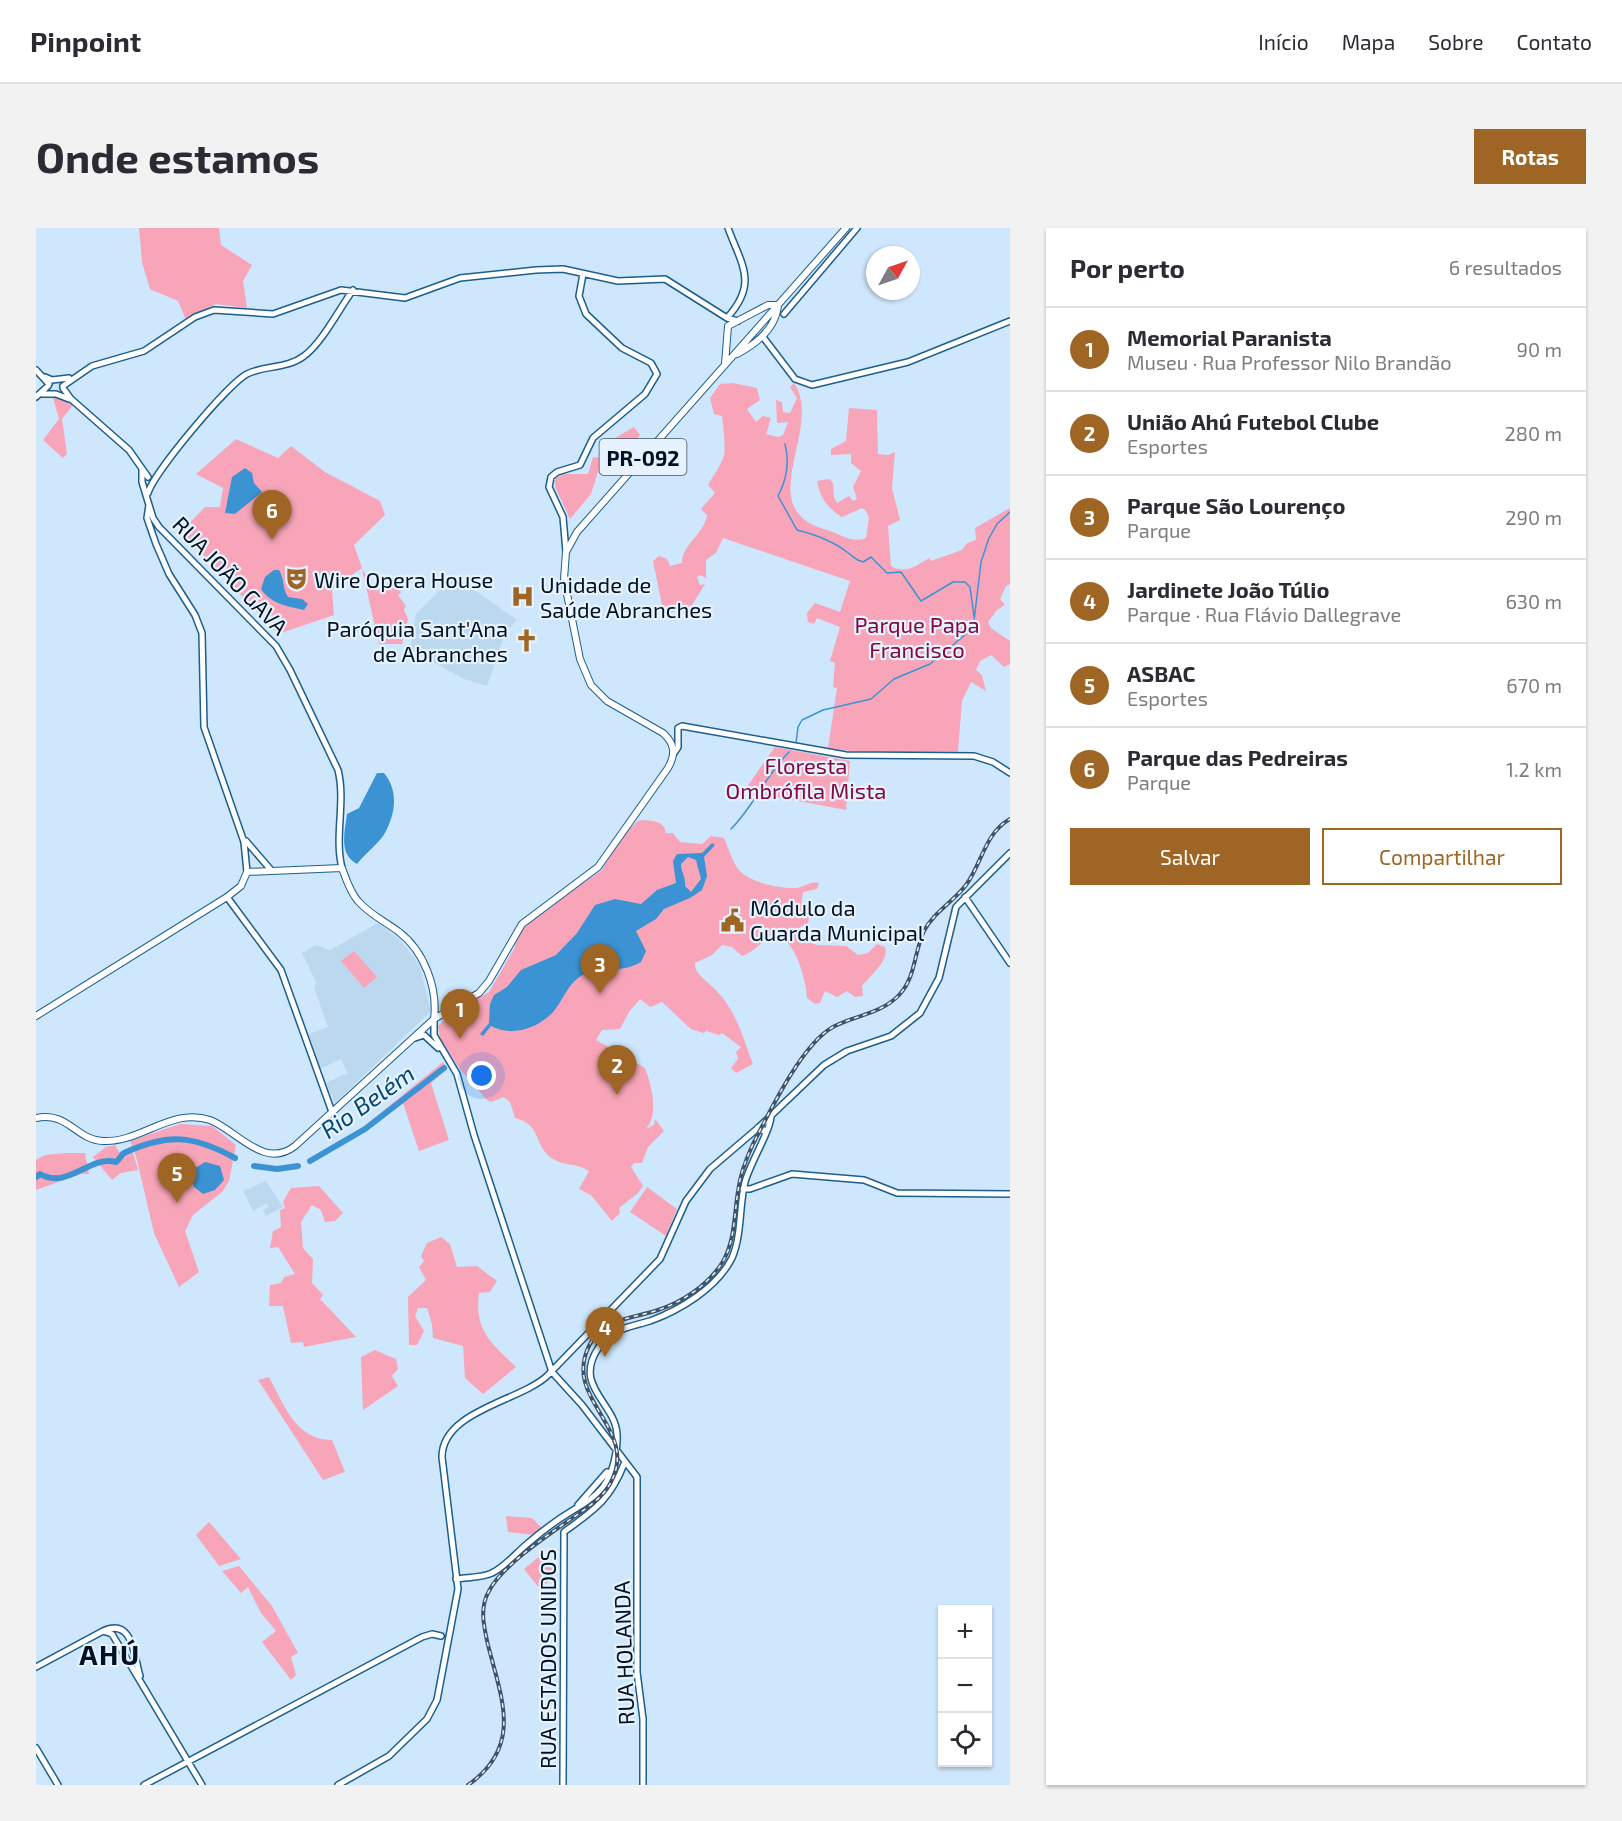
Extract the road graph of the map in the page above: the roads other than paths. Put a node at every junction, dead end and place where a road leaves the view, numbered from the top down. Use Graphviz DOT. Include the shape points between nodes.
graph roads {
  1 [pos="728,228"];
  2 [pos="857,228"];
  3 [pos="845,229"];
  4 [pos="583,274"];
  5 [pos="353,290"];
  6 [pos="778,304"];
  7 [pos="784,314"];
  8 [pos="726,318"];
  9 [pos="738,321"];
  10 [pos="1010,321"];
  11 [pos="726,329"];
  12 [pos="763,337"];
  13 [pos="731,357"];
  14 [pos="725,364"];
  15 [pos="36,370"];
  16 [pos="50,383"];
  17 [pos="62,385"];
  18 [pos="42,394"];
  19 [pos="54,394"];
  20 [pos="36,397"];
  21 [pos="71,399"];
  22 [pos="148,481"];
  23 [pos="150,505"];
  24 [pos="566,552"];
  25 [pos="674,753"];
  26 [pos="1010,772"];
  27 [pos="242,835"];
  28 [pos="1010,853"];
  29 [pos="342,868"];
  30 [pos="275,871"];
  31 [pos="247,872"];
  32 [pos="227,897"];
  33 [pos="965,897"];
  34 [pos="1010,963"];
  35 [pos="479,993"];
  36 [pos="435,1007"];
  37 [pos="36,1016"];
  38 [pos="434,1018"];
  39 [pos="403,1046"];
  40 [pos="460,1089"];
  41 [pos="332,1112"];
  42 [pos="36,1118"];
  43 [pos="762,1132"];
  44 [pos="743,1189"];
  45 [pos="1010,1194"];
  46 [pos="552,1372"];
  47 [pos="616,1452"];
  48 [pos="624,1464"];
  49 [pos="634,1475"];
  50 [pos="574,1510"];
  51 [pos="456,1579"];
  52 [pos="103,1631"];
  53 [pos="441,1635"];
  54 [pos="447,1645"];
  55 [pos="136,1658"];
  56 [pos="130,1663"];
  57 [pos="36,1667"];
  58 [pos="147,1692"];
  59 [pos="36,1748"];
  60 [pos="189,1761"];
  61 [pos="58,1785"];
  62 [pos="144,1785"];
  63 [pos="202,1785"];
  64 [pos="338,1785"];
  65 [pos="562,1785"];
  66 [pos="643,1785"];
  1 -- 8 [label="main road" via="741,255 745,279 737,306"];
  2 -- 7 [label="main road"];
  3 -- 6 [label="main road, PR-092"];
  4 -- 5 [label="main road" via="553,268 460,278 400,298"];
  4 -- 8 [label="main road" via="618,281 665,279"];
  4 -- 24 [label="main road" via="579,296 586,314 622,348 651,363 657,374 645,394 593,438 580,465 550,477 549,487 563,517"];
  5 -- 17 [label="main road" via="332,293 273,314 207,311 144,351 97,364"];
  5 -- 22 [label="main road" via="310,351 292,363 257,370 238,379 161,471"];
  6 -- 9 [label="main road"];
  6 -- 12 [label="main road"];
  6 -- 13 [label="main road, PR-092"];
  8 -- 9 [label="main road"];
  8 -- 11 [label="main road"];
  9 -- 11 [label="main road"];
  10 -- 12 [label="main road" via="908,362 812,385 795,379"];
  11 -- 14 [label="main road"];
  12 -- 13 [label="main road"];
  13 -- 14 [label="main road, PR-092"];
  14 -- 24 [label="main road, PR-092" via="576,532"];
  15 -- 16 [label="main road"];
  16 -- 17 [label="main road"];
  16 -- 18 [label="main road"];
  16 -- 19 [label="main road"];
  17 -- 19 [label="main road"];
  17 -- 21 [label="main road"];
  18 -- 19 [label="main road"];
  18 -- 20 [label="main road"];
  19 -- 21 [label="main road"];
  21 -- 22 [label="main road" via="129,450"];
  22 -- 23 [label="main road"];
  23 -- 27 [label="main road" via="147,518 159,551 202,633 204,727"];
  23 -- 29 [label="main road, RUA JOÃO GAVA" via="162,531 267,636 290,670 338,770 338,845"];
  24 -- 25 [label="main road" via="564,579 578,654 588,679 607,702 666,735"];
  25 -- 26 [label="main road" via="679,726 846,755 974,756"];
  25 -- 35 [label="main road" via="668,768 604,860 522,924"];
  27 -- 30 [label="main road" via="266,867"];
  27 -- 31 [label="main road"];
  28 -- 33 [label="main road"];
  29 -- 30 [label="main road"];
  29 -- 36 [label="main road, RUA JOÃO GAVA" via="358,901 418,952 427,970"];
  30 -- 31 [label="main road"];
  31 -- 32 [label="main road" via="241,886"];
  32 -- 37 [label="main road"];
  32 -- 41 [label="main road" via="281,970"];
  33 -- 34 [label="main road"];
  33 -- 43 [label="main road" via="952,916 937,985 920,1013 891,1036 847,1051 829,1062 769,1118"];
  35 -- 36 [label="main road" via="441,1010"];
  35 -- 38 [label="main road"];
  36 -- 38 [label="main road, RUA JOÃO GAVA"];
  36 -- 39 [label="main road"];
  38 -- 39 [label="main road"];
  38 -- 40 [label="main road" via="434,1035 453,1064"];
  39 -- 40 [label="main road" via="419,1035 430,1038 449,1063"];
  39 -- 41 [label="main road"];
  40 -- 46 [label="main road"];
  41 -- 42 [label="main road" via="291,1149 276,1155 258,1151 222,1125 194,1116 104,1142 57,1118"];
  43 -- 44 [label="main road"];
  43 -- 46 [label="main road" via="702,1178 660,1259"];
  44 -- 45 [label="main road" via="792,1174 864,1180 891,1192"];
  44 -- 47 [label="main road" via="730,1261 698,1295 660,1316 616,1331 601,1344 594,1357 592,1385 616,1427"];
  46 -- 47 [label="main road"];
  46 -- 51 [label="main road" via="534,1387 481,1408 447,1437 442,1450"];
  47 -- 48 [label="main road"];
  47 -- 49 [label="main road"];
  47 -- 50 [label="main road" via="606,1475"];
  47 -- 50 [label="main road" via="602,1488"];
  48 -- 49 [label="main road"];
  48 -- 65 [label="main road, RUA ESTADOS UNIDOS" via="600,1505 564,1532"];
  49 -- 66 [label="main road, RUA HOLANDA" via="639,1491 637,1672 643,1719"];
  50 -- 51 [label="main road" via="494,1572"];
  51 -- 53 [label="main road" via="448,1631"];
  51 -- 54 [label="main road" via="458,1589"];
  52 -- 55 [label="main road" via="115,1629 126,1633"];
  52 -- 56 [label="main road" via="112,1634"];
  52 -- 57 [label="main road"];
  53 -- 54 [label="main road"];
  53 -- 60 [label="main road" via="422,1636"];
  54 -- 64 [label="main road" via="437,1700 428,1717 386,1759"];
  55 -- 56 [label="main road"];
  55 -- 58 [label="main road"];
  56 -- 58 [label="main road"];
  58 -- 60 [label="main road"];
  59 -- 61 [label="main road"];
  60 -- 62 [label="main road"];
  60 -- 63 [label="main road"];
}
